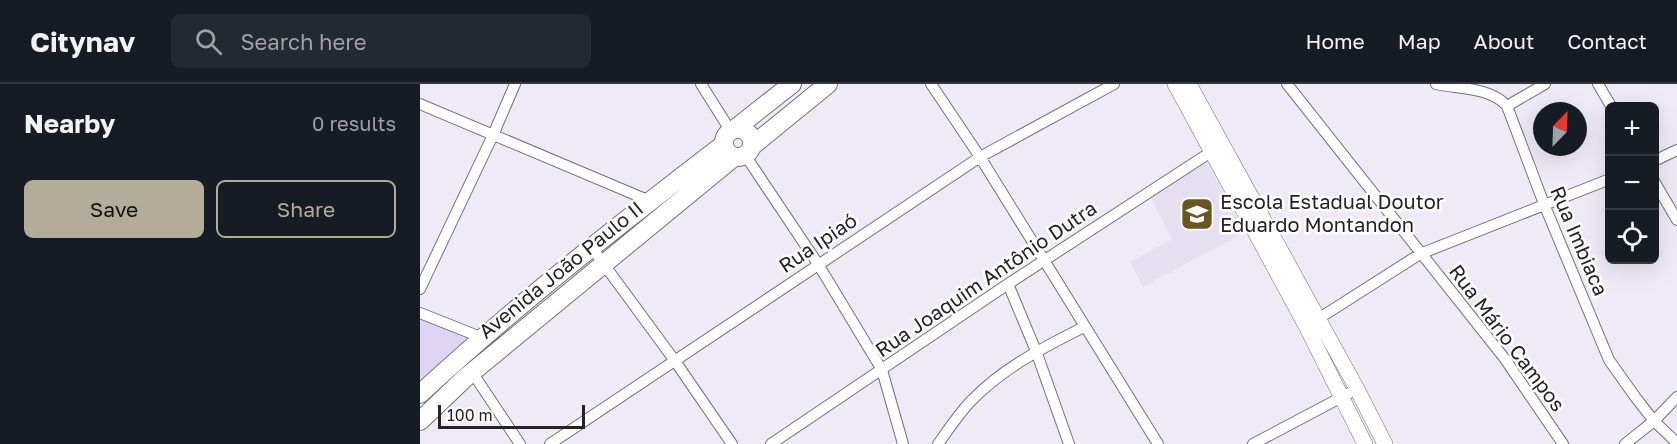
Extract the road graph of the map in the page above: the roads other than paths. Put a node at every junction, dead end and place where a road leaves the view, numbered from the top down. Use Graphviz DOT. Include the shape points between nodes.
graph roads {
  1 [pos="514,84"];
  2 [pos="701,84"];
  3 [pos="792,84"];
  4 [pos="828,84"];
  5 [pos="931,84"];
  6 [pos="1114,84"];
  7 [pos="1175,84"];
  8 [pos="1189,84"];
  9 [pos="1287,84"];
  10 [pos="1436,84"];
  11 [pos="1545,84"];
  12 [pos="1598,84"];
  13 [pos="1609,102"];
  14 [pos="420,104"];
  15 [pos="1507,106"];
  16 [pos="493,135"];
  17 [pos="737,144"];
  18 [pos="1217,148"];
  19 [pos="1677,150"];
  20 [pos="980,157"];
  21 [pos="1659,159"];
  22 [pos="1605,181"];
  23 [pos="1659,189"];
  24 [pos="650,201"];
  25 [pos="1544,204"];
  26 [pos="1677,220"];
  27 [pos="592,248"];
  28 [pos="1420,254"];
  29 [pos="1043,261"];
  30 [pos="604,264"];
  31 [pos="818,264"];
  32 [pos="1008,284"];
  33 [pos="420,289"];
  34 [pos="420,313"];
  35 [pos="1318,319"];
  36 [pos="1084,327"];
  37 [pos="483,338"];
  38 [pos="1036,351"];
  39 [pos="675,361"];
  40 [pos="882,370"];
  41 [pos="472,372"];
  42 [pos="1357,389"];
  43 [pos="420,394"];
  44 [pos="1341,397"];
  45 [pos="1677,397"];
  46 [pos="420,421"];
  47 [pos="1654,421"];
  48 [pos="1677,443"];
  49 [pos="520,444"];
  50 [pos="550,444"];
  51 [pos="732,444"];
  52 [pos="771,444"];
  53 [pos="903,444"];
  54 [pos="938,444"];
  55 [pos="1069,444"];
  56 [pos="1158,444"];
  57 [pos="1253,444"];
  58 [pos="1365,444"];
  59 [pos="1384,444"];
  60 [pos="1563,444"];
  61 [pos="1625,444"];
  1 -- 16 [label="street"];
  2 -- 17 [label="street"];
  3 -- 17 [label="main road, Avenida João Paulo II"];
  4 -- 17 [label="main road, Avenida João Paulo II"];
  5 -- 20 [label="street"];
  6 -- 20 [label="street, Rua Ipiaó"];
  7 -- 18 [label="main road"];
  8 -- 18 [label="main road"];
  9 -- 28 [label="street, Rua Mário Campos"];
  10 -- 15 [label="street" via="1496,96"];
  11 -- 15 [label="street"];
  12 -- 13 [label="street"];
  14 -- 16 [label="street"];
  15 -- 25 [label="street, Rua Imbiaca"];
  16 -- 24 [label="street"];
  16 -- 33 [label="street"];
  17 -- 24 [label="main road, Avenida João Paulo II"];
  17 -- 30 [label="main road, Avenida João Paulo II"];
  17 -- 31 [label="street"];
  18 -- 29 [label="street, Rua Joaquim Antônio Dutra"];
  18 -- 35 [label="main road"];
  18 -- 44 [label="main road"];
  19 -- 21 [label="street"];
  20 -- 29 [label="street"];
  20 -- 31 [label="street, Rua Ipiaó"];
  22 -- 25 [label="street"];
  23 -- 26 [label="street"];
  24 -- 27 [label="main road, Avenida João Paulo II"];
  25 -- 28 [label="street"];
  25 -- 47 [label="street, Rua Imbiaca" via="1609,360"];
  27 -- 30 [label="street"];
  27 -- 37 [label="main road, Avenida João Paulo II"];
  28 -- 35 [label="street"];
  28 -- 60 [label="street, Rua Mário Campos" via="1505,359"];
  29 -- 32 [label="street, Rua Joaquim Antônio Dutra"];
  29 -- 36 [label="street"];
  30 -- 39 [label="street"];
  30 -- 41 [label="main road, Avenida João Paulo II"];
  31 -- 39 [label="street, Rua Ipiaó"];
  31 -- 40 [label="street"];
  32 -- 38 [label="street"];
  32 -- 40 [label="street, Rua Joaquim Antônio Dutra"];
  34 -- 37 [label="street"];
  35 -- 42 [label="main road"];
  36 -- 38 [label="street"];
  36 -- 56 [label="street"];
  37 -- 43 [label="main road, Avenida João Paulo II"];
  38 -- 54 [label="street" via="970,401"];
  38 -- 55 [label="street"];
  39 -- 50 [label="street, Rua Ipiaó"];
  39 -- 51 [label="street"];
  40 -- 52 [label="street, Rua Joaquim Antônio Dutra"];
  40 -- 53 [label="street"];
  41 -- 46 [label="main road, Avenida João Paulo II"];
  41 -- 49 [label="street"];
  42 -- 44 [label="street"];
  42 -- 59 [label="main road"];
  44 -- 57 [label="street"];
  44 -- 58 [label="main road"];
  45 -- 47 [label="street"];
  47 -- 48 [label="street, Rua Imbiaca"];
  47 -- 61 [label="street"];
}
